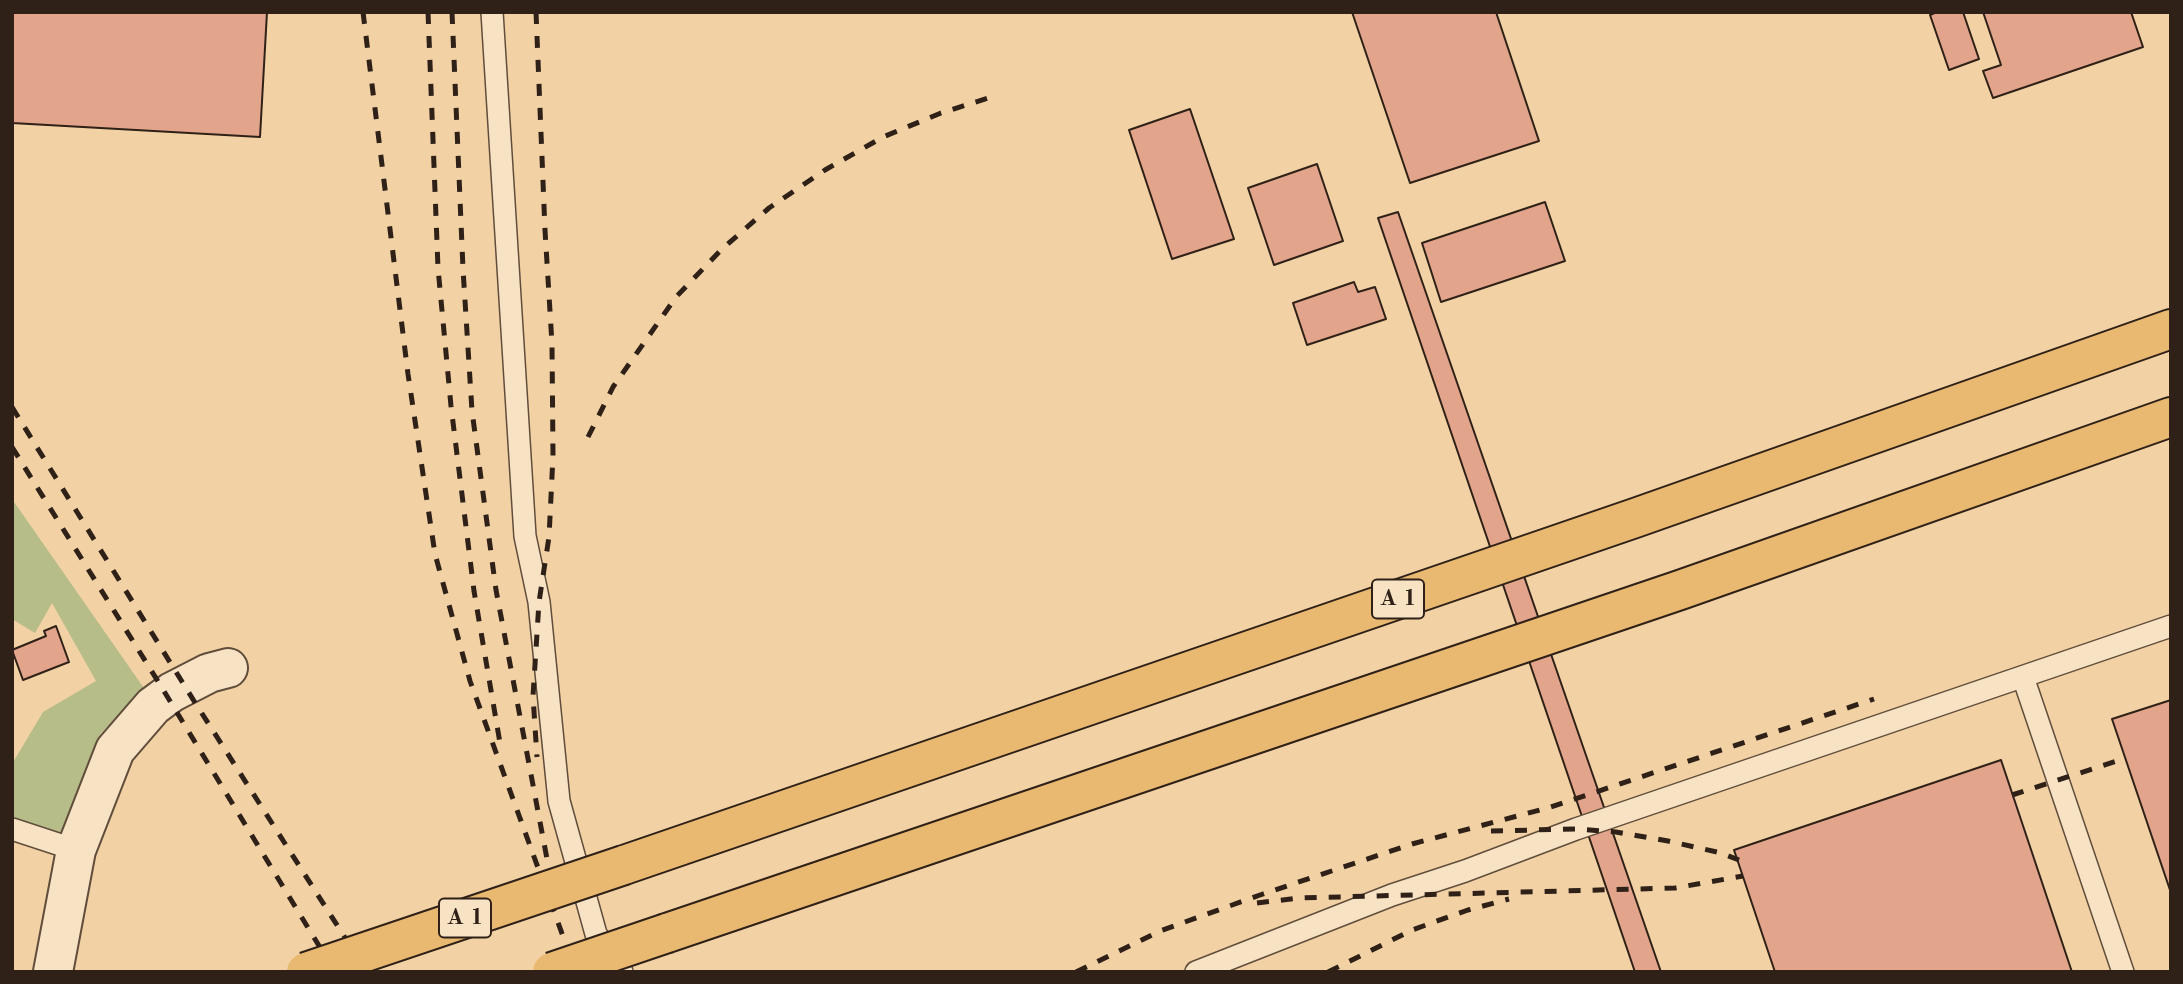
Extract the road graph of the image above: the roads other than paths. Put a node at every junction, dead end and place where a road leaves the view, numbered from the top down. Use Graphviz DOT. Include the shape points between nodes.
graph roads {
  1 [pos="492,12"];
  2 [pos="2171,329"];
  3 [pos="2171,417"];
  4 [pos="2171,626"];
  5 [pos="228,668"];
  6 [pos="2023,677"];
  7 [pos="12,829"];
  8 [pos="76,850"];
  9 [pos="53,972"];
  10 [pos="306,972"];
  11 [pos="552,972"];
  12 [pos="622,972"];
  13 [pos="1196,972"];
  14 [pos="2123,972"];
  1 -- 12 [label="lane" via="525,536 539,603 559,801 596,934"];
  2 -- 10 [label="highway, A 1, bridge" via="1609,527"];
  3 -- 11 [label="highway, bridge" via="1680,590"];
  4 -- 6 [label="lane"];
  5 -- 8 [label="street" via="172,692 153,706 115,750"];
  6 -- 13 [label="lane" via="1576,829"];
  6 -- 14 [label="lane"];
  7 -- 8 [label="lane"];
  8 -- 9 [label="street"];
}
